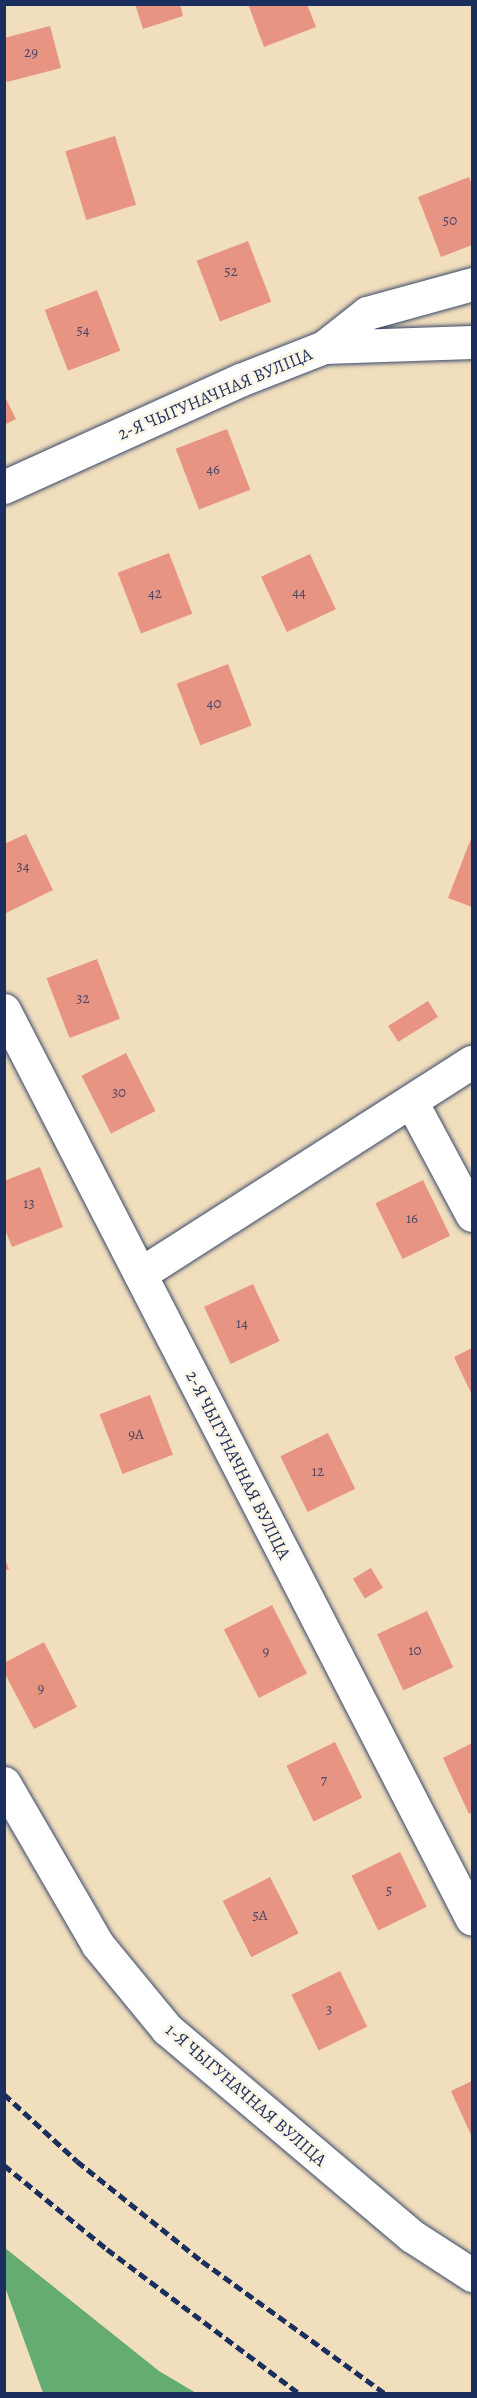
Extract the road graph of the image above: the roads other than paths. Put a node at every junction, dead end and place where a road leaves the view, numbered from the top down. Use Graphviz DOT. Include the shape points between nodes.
graph roads {
  1 [pos="472,284"];
  2 [pos="472,342"];
  3 [pos="324,347"];
  4 [pos="4,488"];
  5 [pos="4,1010"];
  6 [pos="472,1062"];
  7 [pos="412,1103"];
  8 [pos="472,1215"];
  9 [pos="140,1274"];
  10 [pos="4,1783"];
  11 [pos="472,1919"];
  12 [pos="472,2275"];
  1 -- 3 [label="street" via="367,313"];
  2 -- 3 [label="street, 2-Я ЧЫГУНАЧНАЯ ВУЛІЦА"];
  3 -- 4 [label="street, 2-Я ЧЫГУНАЧНАЯ ВУЛІЦА" via="240,380"];
  5 -- 9 [label="street, 2-Я ЧЫГУНАЧНАЯ ВУЛІЦА"];
  6 -- 7 [label="street"];
  7 -- 8 [label="street"];
  7 -- 9 [label="street"];
  9 -- 11 [label="street, 2-Я ЧЫГУНАЧНАЯ ВУЛІЦА"];
  10 -- 12 [label="street, 1-Я ЧЫГУНАЧНАЯ ВУЛІЦА" via="98,1945 167,2029 412,2236"];
}
